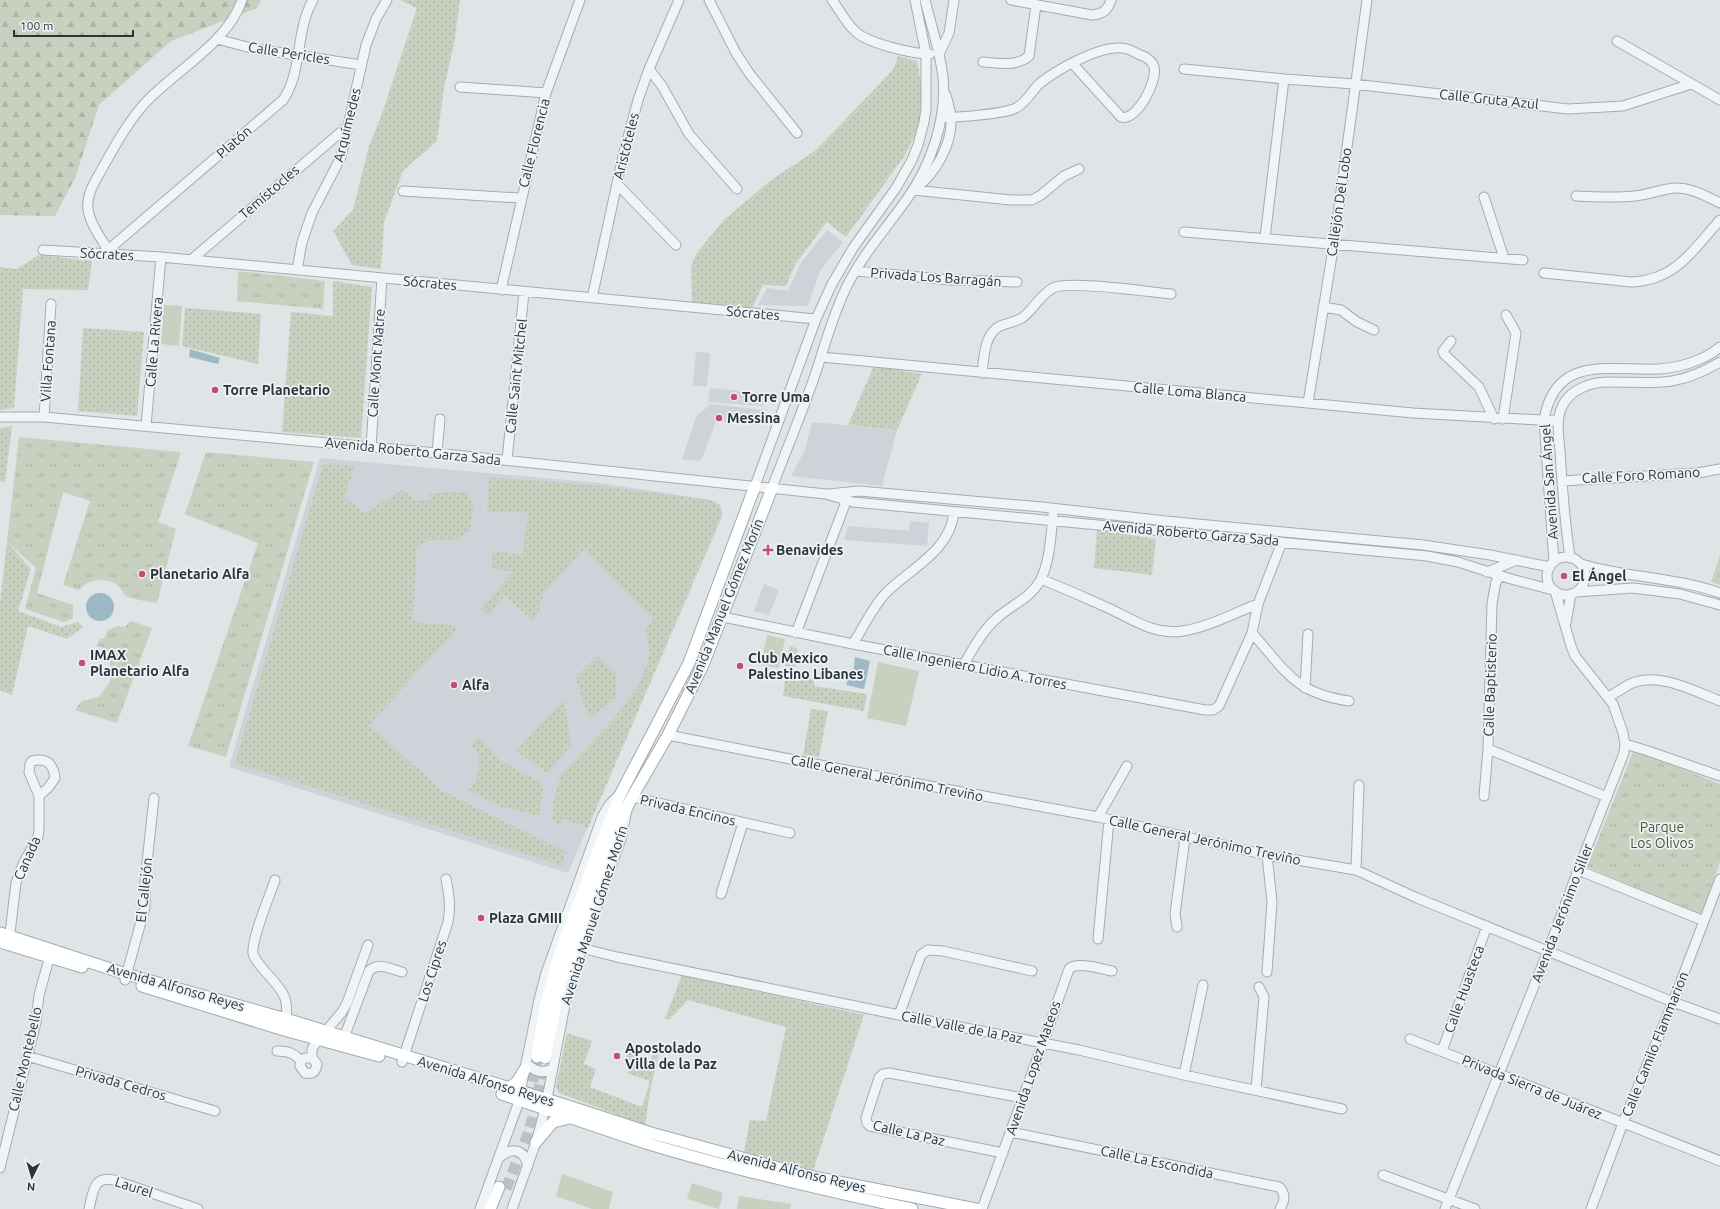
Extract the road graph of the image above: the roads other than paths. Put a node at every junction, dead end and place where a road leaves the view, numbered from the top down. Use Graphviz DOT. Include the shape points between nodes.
graph roads {
  1 [pos="242,0"];
  2 [pos="313,0"];
  3 [pos="386,0"];
  4 [pos="580,0"];
  5 [pos="679,0"];
  6 [pos="709,0"];
  7 [pos="832,0"];
  8 [pos="915,0"];
  9 [pos="925,0"];
  10 [pos="954,0"];
  11 [pos="1010,0"];
  12 [pos="1111,0"];
  13 [pos="1367,0"];
  14 [pos="1036,5"];
  15 [pos="217,39"];
  16 [pos="1617,42"];
  17 [pos="940,49"];
  18 [pos="925,51"];
  19 [pos="297,55"];
  20 [pos="983,62"];
  21 [pos="1072,63"];
  22 [pos="361,65"];
  23 [pos="649,69"];
  24 [pos="1184,69"];
  25 [pos="943,75"];
  26 [pos="925,77"];
  27 [pos="1284,79"];
  28 [pos="1354,84"];
  29 [pos="1691,84"];
  30 [pos="944,85"];
  31 [pos="460,88"];
  32 [pos="546,93"];
  33 [pos="1720,100"];
  34 [pos="941,117"];
  35 [pos="952,118"];
  36 [pos="348,126"];
  37 [pos="797,133"];
  38 [pos="1078,169"];
  39 [pos="617,184"];
  40 [pos="737,189"];
  41 [pos="913,190"];
  42 [pos="403,191"];
  43 [pos="1576,196"];
  44 [pos="1484,197"];
  45 [pos="520,198"];
  46 [pos="1720,203"];
  47 [pos="1720,220"];
  48 [pos="1184,232"];
  49 [pos="1264,238"];
  50 [pos="1334,243"];
  51 [pos="676,245"];
  52 [pos="43,250"];
  53 [pos="108,252"];
  54 [pos="161,257"];
  55 [pos="1504,258"];
  56 [pos="191,260"];
  57 [pos="1523,260"];
  58 [pos="297,270"];
  59 [pos="856,270"];
  60 [pos="1544,273"];
  61 [pos="382,278"];
  62 [pos="1016,282"];
  63 [pos="501,290"];
  64 [pos="524,292"];
  65 [pos="1171,294"];
  66 [pos="592,298"];
  67 [pos="51,304"];
  68 [pos="1323,307"];
  69 [pos="1506,315"];
  70 [pos="816,319"];
  71 [pos="1374,330"];
  72 [pos="1451,341"];
  73 [pos="1719,350"];
  74 [pos="821,358"];
  75 [pos="1720,362"];
  76 [pos="982,373"];
  77 [pos="1308,403"];
  78 [pos="0,417"];
  79 [pos="44,417"];
  80 [pos="440,419"];
  81 [pos="1499,419"];
  82 [pos="1544,420"];
  83 [pos="1558,421"];
  84 [pos="146,426"];
  85 [pos="371,447"];
  86 [pos="437,453"];
  87 [pos="507,460"];
  88 [pos="1720,469"];
  89 [pos="1562,481"];
  90 [pos="755,486"];
  91 [pos="772,488"];
  92 [pos="847,491"];
  93 [pos="826,494"];
  94 [pos="846,501"];
  95 [pos="1054,509"];
  96 [pos="954,512"];
  97 [pos="1053,520"];
  98 [pos="1362,539"];
  99 [pos="1282,542"];
  100 [pos="1451,549"];
  101 [pos="1405,553"];
  102 [pos="1570,558"];
  103 [pos="1517,560"];
  104 [pos="1552,564"];
  105 [pos="1581,564"];
  106 [pos="1487,572"];
  107 [pos="1500,576"];
  108 [pos="1041,579"];
  109 [pos="1554,590"];
  110 [pos="1573,593"];
  111 [pos="1720,594"];
  112 [pos="1258,604"];
  113 [pos="1720,604"];
  114 [pos="723,617"];
  115 [pos="1566,624"];
  116 [pos="796,633"];
  117 [pos="1252,633"];
  118 [pos="1308,634"];
  119 [pos="853,644"];
  120 [pos="964,664"];
  121 [pos="1305,688"];
  122 [pos="1608,697"];
  123 [pos="1349,701"];
  124 [pos="1720,701"];
  125 [pos="668,735"];
  126 [pos="1625,744"];
  127 [pos="1488,749"];
  128 [pos="1127,766"];
  129 [pos="1720,776"];
  130 [pos="1359,785"];
  131 [pos="621,793"];
  132 [pos="39,796"];
  133 [pos="1484,796"];
  134 [pos="1607,797"];
  135 [pos="154,798"];
  136 [pos="630,802"];
  137 [pos="1098,818"];
  138 [pos="1109,820"];
  139 [pos="743,823"];
  140 [pos="790,833"];
  141 [pos="1186,838"];
  142 [pos="1267,855"];
  143 [pos="1356,870"];
  144 [pos="1578,870"];
  145 [pos="446,879"];
  146 [pos="1720,879"];
  147 [pos="275,880"];
  148 [pos="721,894"];
  149 [pos="1704,921"];
  150 [pos="1177,926"];
  151 [pos="1487,926"];
  152 [pos="4,939"];
  153 [pos="1098,939"];
  154 [pos="368,945"];
  155 [pos="581,948"];
  156 [pos="1548,951"];
  157 [pos="50,953"];
  158 [pos="1112,971"];
  159 [pos="402,972"];
  160 [pos="1032,972"];
  161 [pos="1267,972"];
  162 [pos="125,977"];
  163 [pos="1203,985"];
  164 [pos="1259,987"];
  165 [pos="1673,1002"];
  166 [pos="899,1015"];
  167 [pos="1720,1019"];
  168 [pos="285,1025"];
  169 [pos="321,1036"];
  170 [pos="1410,1039"];
  171 [pos="343,1042"];
  172 [pos="1044,1043"];
  173 [pos="278,1051"];
  174 [pos="1442,1051"];
  175 [pos="27,1056"];
  176 [pos="312,1058"];
  177 [pos="403,1059"];
  178 [pos="301,1062"];
  179 [pos="526,1066"];
  180 [pos="553,1068"];
  181 [pos="1499,1074"];
  182 [pos="1184,1075"];
  183 [pos="509,1088"];
  184 [pos="1256,1090"];
  185 [pos="520,1096"];
  186 [pos="1023,1098"];
  187 [pos="546,1104"];
  188 [pos="1342,1109"];
  189 [pos="215,1111"];
  190 [pos="571,1118"];
  191 [pos="1623,1123"];
  192 [pos="1011,1132"];
  193 [pos="536,1142"];
  194 [pos="1002,1153"];
  195 [pos="498,1159"];
  196 [pos="1720,1161"];
  197 [pos="528,1166"];
  198 [pos="0,1168"];
  199 [pos="1383,1175"];
  200 [pos="1450,1199"];
  201 [pos="90,1209"];
  202 [pos="198,1209"];
  203 [pos="480,1209"];
  204 [pos="490,1209"];
  205 [pos="498,1209"];
  206 [pos="512,1209"];
  207 [pos="912,1209"];
  208 [pos="976,1209"];
  209 [pos="982,1209"];
  210 [pos="1280,1209"];
  211 [pos="1445,1209"];
  212 [pos="1475,1209"];
  213 [pos="1591,1209"];
  1 -- 15 [label="street" via="232,21"];
  2 -- 19 [label="street, Platón" via="304,22"];
  3 -- 22 [label="street, Arquímedes" via="366,45"];
  4 -- 32 [label="street, Calle Florencia"];
  5 -- 23 [label="street, Aristóteles"];
  6 -- 37 [label="street" via="739,58"];
  7 -- 18 [label="street" via="860,36 883,44"];
  8 -- 18 [label="street"];
  9 -- 17 [label="street"];
  10 -- 17 [label="street" via="949,33"];
  11 -- 14 [label="street"];
  12 -- 14 [label="street" via="1105,11 1096,15"];
  13 -- 28 [label="street, Callejón Del Lobo"];
  14 -- 20 [label="street" via="1029,56 1023,62 1010,64"];
  15 -- 19 [label="street, Calle Pericles" via="251,48"];
  15 -- 53 [label="street" via="146,102 119,139 92,188 88,197 88,211"];
  16 -- 29 [label="street"];
  17 -- 18 [label="street"];
  17 -- 25 [label="street"];
  18 -- 26 [label="street"];
  19 -- 22 [label="street, Calle Pericles"];
  19 -- 53 [label="street, Platón" via="291,86 283,100"];
  21 -- 21 [label="street" via="1106,49 1123,48 1151,61 1154,78 1140,107 1130,117 1125,118 1121,117"];
  21 -- 35 [label="street" via="1049,76 1024,102 1010,111"];
  22 -- 36 [label="street, Arquímedes"];
  23 -- 39 [label="street, Aristóteles" via="629,130"];
  23 -- 40 [label="street" via="662,86 689,134"];
  24 -- 27 [label="street, Calle Gruta Azul"];
  25 -- 26 [label="street"];
  25 -- 30 [label="street"];
  26 -- 70 [label="street" via="924,122 912,160 896,188 841,267"];
  27 -- 28 [label="street, Calle Gruta Azul"];
  27 -- 49 [label="street"];
  28 -- 29 [label="street, Calle Gruta Azul" via="1568,109 1623,106"];
  28 -- 50 [label="street, Callejón Del Lobo"];
  29 -- 33 [label="street"];
  30 -- 34 [label="street"];
  30 -- 35 [label="street"];
  31 -- 32 [label="street"];
  32 -- 45 [label="street, Calle Florencia"];
  34 -- 35 [label="street"];
  34 -- 41 [label="street" via="932,149"];
  35 -- 41 [label="street" via="948,140 938,164 931,175"];
  36 -- 56 [label="street, Temístocles"];
  36 -- 58 [label="street, Arquímedes" via="336,170 306,228"];
  38 -- 41 [label="street" via="1064,176 1032,200"];
  39 -- 51 [label="street"];
  39 -- 66 [label="street, Aristóteles"];
  41 -- 59 [label="street"];
  42 -- 45 [label="street"];
  43 -- 46 [label="street" via="1640,196 1669,188 1680,188 1701,193"];
  44 -- 55 [label="street"];
  45 -- 63 [label="street, Calle Florencia"];
  47 -- 60 [label="street" via="1678,266 1658,278 1632,282"];
  48 -- 49 [label="street"];
  49 -- 50 [label="street"];
  50 -- 55 [label="street"];
  50 -- 68 [label="street, Callejón Del Lobo"];
  52 -- 53 [label="street, Sócrates"];
  53 -- 54 [label="street, Sócrates"];
  54 -- 56 [label="street, Sócrates"];
  54 -- 84 [label="street, Calle La Rivera"];
  55 -- 57 [label="street"];
  56 -- 58 [label="street, Sócrates"];
  58 -- 61 [label="street, Sócrates"];
  59 -- 62 [label="street, Privada Los Barragán" via="951,280"];
  59 -- 74 [label="street" via="835,315"];
  61 -- 63 [label="street, Sócrates"];
  61 -- 85 [label="street, Calle Mont Matre"];
  63 -- 64 [label="street, Sócrates"];
  64 -- 66 [label="street, Sócrates"];
  64 -- 87 [label="street, Calle Saint Mitchel"];
  65 -- 76 [label="street" via="1077,285 1055,287 1021,318 992,332 986,344"];
  66 -- 70 [label="street, Sócrates"];
  67 -- 79 [label="street, Villa Fontana"];
  68 -- 71 [label="street" via="1341,310"];
  68 -- 77 [label="street, Callejón Del Lobo"];
  69 -- 81 [label="street" via="1516,333"];
  70 -- 90 [label="street"];
  72 -- 81 [label="street" via="1444,348 1444,354 1479,387"];
  73 -- 82 [label="street, Avenida San Ángel" via="1693,362 1666,369 1606,368 1576,374 1553,392"];
  74 -- 76 [label="street, Calle Loma Blanca"];
  74 -- 91 [label="street"];
  75 -- 83 [label="street, Avenida San Ángel" via="1700,373 1672,382 1596,382 1585,386 1566,400"];
  76 -- 77 [label="street, Calle Loma Blanca"];
  77 -- 81 [label="street, Calle Loma Blanca"];
  78 -- 79 [label="street, Avenida Roberto Garza Sada"];
  79 -- 84 [label="street, Avenida Roberto Garza Sada"];
  80 -- 86 [label="street"];
  81 -- 82 [label="street, Calle Loma Blanca"];
  82 -- 83 [label="street, Calle Loma Blanca"];
  82 -- 104 [label="street, Avenida San Ángel"];
  83 -- 89 [label="street, Avenida San Ángel"];
  84 -- 85 [label="street, Avenida Roberto Garza Sada"];
  85 -- 86 [label="street, Avenida Roberto Garza Sada"];
  86 -- 87 [label="street, Avenida Roberto Garza Sada"];
  87 -- 90 [label="street, Avenida Roberto Garza Sada"];
  88 -- 89 [label="street, Calle Foro Romano" via="1697,473"];
  89 -- 102 [label="street, Avenida San Ángel"];
  90 -- 91 [label="street, Avenida Roberto Garza Sada"];
  90 -- 131 [label="main road, Avenida Manuel Gómez Morín" via="689,663"];
  91 -- 93 [label="street, Avenida Roberto Garza Sada"];
  91 -- 114 [label="main road, Avenida Manuel Gómez Morín"];
  92 -- 93 [label="street, Avenida Roberto Garza Sada"];
  92 -- 94 [label="street"];
  92 -- 95 [label="street, Avenida Roberto Garza Sada"];
  93 -- 94 [label="street, Avenida Roberto Garza Sada"];
  94 -- 96 [label="street, Avenida Roberto Garza Sada"];
  94 -- 116 [label="street"];
  95 -- 97 [label="street"];
  95 -- 98 [label="street, Avenida Roberto Garza Sada"];
  96 -- 97 [label="street, Avenida Roberto Garza Sada"];
  96 -- 119 [label="street" via="951,525 940,544 922,564 883,596"];
  97 -- 99 [label="street, Avenida Roberto Garza Sada"];
  97 -- 108 [label="street"];
  98 -- 100 [label="street, Avenida Roberto Garza Sada"];
  98 -- 101 [label="street" via="1369,545 1397,548"];
  99 -- 101 [label="street, Avenida Roberto Garza Sada"];
  99 -- 112 [label="street"];
  100 -- 101 [label="street" via="1436,552 1414,549"];
  100 -- 103 [label="street, Avenida Roberto Garza Sada"];
  101 -- 106 [label="street, Avenida Roberto Garza Sada" via="1442,558"];
  102 -- 104 [label="street" via="1564,557"];
  102 -- 105 [label="street"];
  103 -- 104 [label="street, Avenida Roberto Garza Sada"];
  103 -- 106 [label="street"];
  104 -- 109 [label="street" via="1547,576"];
  105 -- 110 [label="street" via="1584,582"];
  105 -- 111 [label="street" via="1614,573 1683,583"];
  106 -- 107 [label="street, Avenida Roberto Garza Sada"];
  107 -- 109 [label="street, Avenida Roberto Garza Sada"];
  107 -- 127 [label="street, Calle Baptisterio" via="1496,582 1492,603"];
  108 -- 112 [label="street" via="1109,608 1142,626 1170,632 1197,627"];
  108 -- 120 [label="street" via="1028,596 984,631"];
  109 -- 110 [label="street" via="1562,594"];
  109 -- 115 [label="street, Avenida Jerónimo Siller"];
  110 -- 113 [label="street" via="1633,588 1680,594"];
  110 -- 115 [label="street, Avenida Jerónimo Siller"];
  112 -- 117 [label="street"];
  114 -- 116 [label="street, Calle Ingeniero Lidio A. Torres"];
  114 -- 125 [label="main road, Avenida Manuel Gómez Morín" via="703,665"];
  115 -- 122 [label="street, Avenida Jerónimo Siller" via="1575,656"];
  116 -- 119 [label="street, Calle Ingeniero Lidio A. Torres"];
  117 -- 120 [label="street, Calle Ingeniero Lidio A. Torres" via="1219,706 1213,710"];
  117 -- 121 [label="street" via="1290,678"];
  118 -- 121 [label="street"];
  119 -- 120 [label="street, Calle Ingeniero Lidio A. Torres"];
  121 -- 123 [label="street" via="1332,699"];
  122 -- 124 [label="street" via="1631,684 1652,680 1688,688"];
  122 -- 126 [label="street, Avenida Jerónimo Siller" via="1619,720"];
  125 -- 136 [label="main road, Avenida Manuel Gómez Morín"];
  125 -- 137 [label="street, Calle General Jerónimo Treviño"];
  126 -- 129 [label="street"];
  126 -- 134 [label="street, Avenida Jerónimo Siller"];
  127 -- 133 [label="street, Calle Baptisterio"];
  127 -- 134 [label="street"];
  128 -- 137 [label="street"];
  130 -- 143 [label="street"];
  131 -- 136 [label="main road, Avenida Manuel Gómez Morín" via="560,953 546,1007 541,1058 565,968"];
  131 -- 179 [label="street, Avenida Manuel Gómez Morín" via="602,817 554,949 539,1000"];
  132 -- 132 [label="street, Canada" via="29,772 32,761 42,759 48,761 54,770 55,778"];
  132 -- 152 [label="street, Canada" via="39,833 16,883"];
  134 -- 144 [label="street, Avenida Jerónimo Siller"];
  135 -- 162 [label="street, El Callejón" via="144,906"];
  136 -- 139 [label="street, Privada Encinos"];
  136 -- 155 [label="street, Avenida Manuel Gómez Morín" via="621,839"];
  137 -- 138 [label="street, Calle General Jerónimo Treviño"];
  138 -- 141 [label="street, Calle General Jerónimo Treviño"];
  138 -- 153 [label="street"];
  139 -- 140 [label="street, Privada Encinos"];
  139 -- 148 [label="street, Privada Encinos"];
  141 -- 142 [label="street, Calle General Jerónimo Treviño"];
  141 -- 150 [label="street" via="1175,914"];
  142 -- 143 [label="street, Calle General Jerónimo Treviño"];
  142 -- 161 [label="street" via="1272,902"];
  143 -- 151 [label="street, Calle General Jerónimo Treviño"];
  144 -- 149 [label="street"];
  144 -- 156 [label="street, Avenida Jerónimo Siller"];
  145 -- 177 [label="street, Los Cipres" via="450,897 448,922"];
  146 -- 149 [label="street, Calle Camilo Flammarion"];
  147 -- 168 [label="street" via="253,952 258,964 285,996"];
  149 -- 165 [label="street, Calle Camilo Flammarion"];
  151 -- 156 [label="street, Calle General Jerónimo Treviño"];
  151 -- 174 [label="street, Calle Huasteca"];
  152 -- 157 [label="main road, Avenida Alfonso Reyes"];
  154 -- 169 [label="street" via="347,1003"];
  155 -- 166 [label="street, Calle Valle de la Paz"];
  155 -- 180 [label="street, Avenida Manuel Gómez Morín" via="566,994"];
  156 -- 165 [label="street, Calle General Jerónimo Treviño"];
  156 -- 181 [label="street, Avenida Jerónimo Siller"];
  157 -- 162 [label="main road, Avenida Alfonso Reyes"];
  157 -- 175 [label="street, Calle Montebello"];
  158 -- 172 [label="street, Avenida Lopez Mateos" via="1081,965 1074,965 1069,969"];
  159 -- 171 [label="street" via="372,967"];
  160 -- 166 [label="street" via="943,951 928,950 922,955"];
  162 -- 168 [label="main road, Avenida Alfonso Reyes"];
  163 -- 182 [label="street"];
  164 -- 184 [label="street" via="1264,997"];
  165 -- 167 [label="street, Calle General Jerónimo Treviño"];
  165 -- 191 [label="street, Calle Camilo Flammarion"];
  166 -- 172 [label="street, Calle Valle de la Paz"];
  168 -- 169 [label="main road, Avenida Alfonso Reyes"];
  169 -- 171 [label="main road, Avenida Alfonso Reyes"];
  169 -- 176 [label="street" via="312,1049"];
  170 -- 174 [label="street, Privada Sierra de Juárez"];
  171 -- 177 [label="main road, Avenida Alfonso Reyes"];
  172 -- 182 [label="street, Calle Valle de la Paz"];
  172 -- 186 [label="street, Avenida Lopez Mateos"];
  173 -- 178 [label="street" via="290,1052"];
  174 -- 181 [label="street, Privada Sierra de Juárez"];
  175 -- 189 [label="street, Privada Cedros"];
  175 -- 198 [label="street, Calle Montebello"];
  176 -- 178 [label="street" via="305,1058"];
  176 -- 178 [label="street" via="317,1064 314,1073 305,1073 300,1066"];
  177 -- 183 [label="main road, Avenida Alfonso Reyes"];
  177 -- 185 [label="main road, Avenida Alfonso Reyes"];
  179 -- 180 [label="street" via="539,1071"];
  179 -- 183 [label="main road" via="520,1078"];
  179 -- 185 [label="street, Avenida Manuel Gómez Morín"];
  180 -- 187 [label="street, Avenida Manuel Gómez Morín"];
  181 -- 191 [label="street, Privada Sierra de Juárez"];
  181 -- 200 [label="street, Avenida Jerónimo Siller"];
  182 -- 184 [label="street, Calle Valle de la Paz"];
  183 -- 185 [label="main road, Avenida Alfonso Reyes"];
  184 -- 188 [label="street, Calle Valle de la Paz"];
  185 -- 187 [label="main road, Avenida Alfonso Reyes"];
  185 -- 195 [label="street, Avenida Manuel Gómez Morín"];
  186 -- 192 [label="street, Avenida Lopez Mateos"];
  186 -- 194 [label="street, Calle La Paz" via="889,1073 879,1078 866,1118 870,1126"];
  187 -- 190 [label="main road, Avenida Alfonso Reyes"];
  187 -- 193 [label="street, Avenida Manuel Gómez Morín"];
  187 -- 208 [label="main road, Avenida Alfonso Reyes" via="808,1176"];
  190 -- 193 [label="main road" via="553,1122"];
  190 -- 207 [label="main road, Avenida Alfonso Reyes" via="649,1144 805,1186"];
  191 -- 196 [label="street, Privada Sierra de Juárez"];
  191 -- 213 [label="street, Calle Camilo Flammarion"];
  192 -- 194 [label="street, Avenida Lopez Mateos"];
  192 -- 210 [label="street, Calle La Escondida" via="1279,1187 1284,1195"];
  193 -- 197 [label="street, Avenida Manuel Gómez Morín"];
  194 -- 209 [label="street, Avenida Lopez Mateos"];
  195 -- 197 [label="street" via="505,1152 514,1150 523,1154"];
  195 -- 203 [label="street, Avenida Manuel Gómez Morín"];
  197 -- 206 [label="street, Avenida Manuel Gómez Morín"];
  199 -- 200 [label="street"];
  200 -- 211 [label="street, Avenida Jerónimo Siller"];
  200 -- 212 [label="street"];
  201 -- 202 [label="street, Laurel" via="97,1182 105,1178"];
  204 -- 205 [label="main road" via="502,1188"];
}
